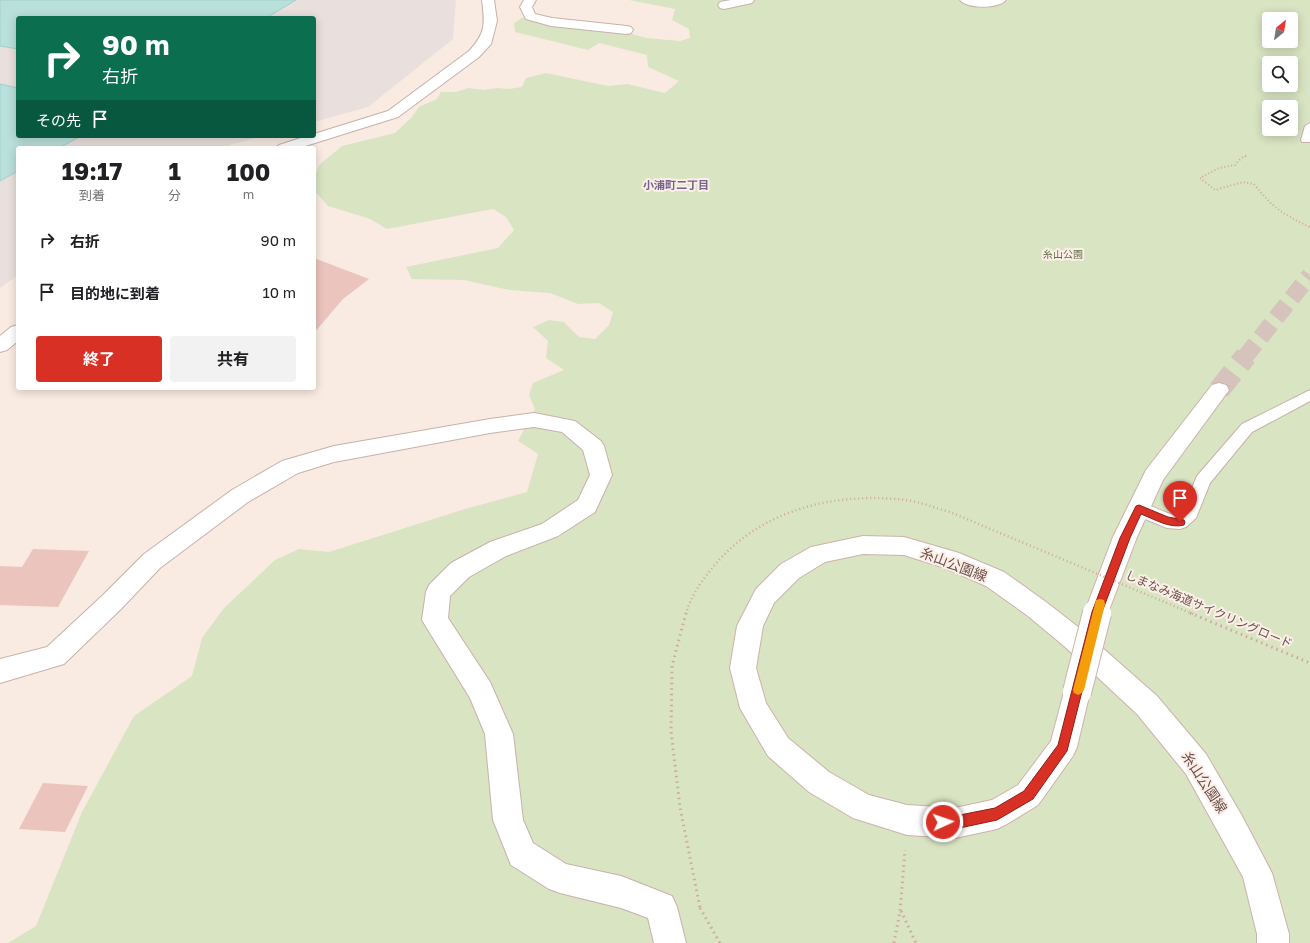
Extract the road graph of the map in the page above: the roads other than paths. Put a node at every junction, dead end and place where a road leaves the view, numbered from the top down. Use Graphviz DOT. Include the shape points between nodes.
graph roads {
  1 [pos="488,0"];
  2 [pos="530,0"];
  3 [pos="748,0"];
  4 [pos="966,0"];
  5 [pos="1000,0"];
  6 [pos="724,5"];
  7 [pos="627,30"];
  8 [pos="1310,126"];
  9 [pos="1306,140"];
  10 [pos="290,146"];
  11 [pos="16,333"];
  12 [pos="0,346"];
  13 [pos="1219,390"];
  14 [pos="1310,395"];
  15 [pos="1139,508"];
  16 [pos="0,671"];
  17 [pos="670,943"];
  18 [pos="1273,943"];
  1 -- 10 [label="street" via="491,21 486,41 474,54 393,114"];
  2 -- 7 [label="street" via="526,7 530,16 551,22"];
  3 -- 6 [label="street"];
  4 -- 5 [label="street" via="973,3"];
  8 -- 9 [label="lane"];
  11 -- 12 [label="street"];
  13 -- 15 [label="street, 糸山公園線" via="1154,476"];
  14 -- 15 [label="lane" via="1247,428 1203,480 1190,513 1180,522 1167,521"];
  15 -- 18 [label="street, 糸山公園線, bridge" via="1097,612 1078,692 1063,747 1028,795 997,814 955,822 907,820 863,808 819,782 778,747 754,708 743,668 750,626 765,596 790,571 819,554 863,545 904,546 951,560 995,580 1037,609 1073,638 1147,705 1196,764 1257,873 1273,934"];
  16 -- 17 [label="street" via="55,656 152,561 240,496 290,467 334,454 490,426 534,420 568,426 593,446 600,475 587,506 550,530 498,549 460,570 438,592 435,620 481,691 498,734 508,820 522,854 560,878 621,892 661,907"];
}
